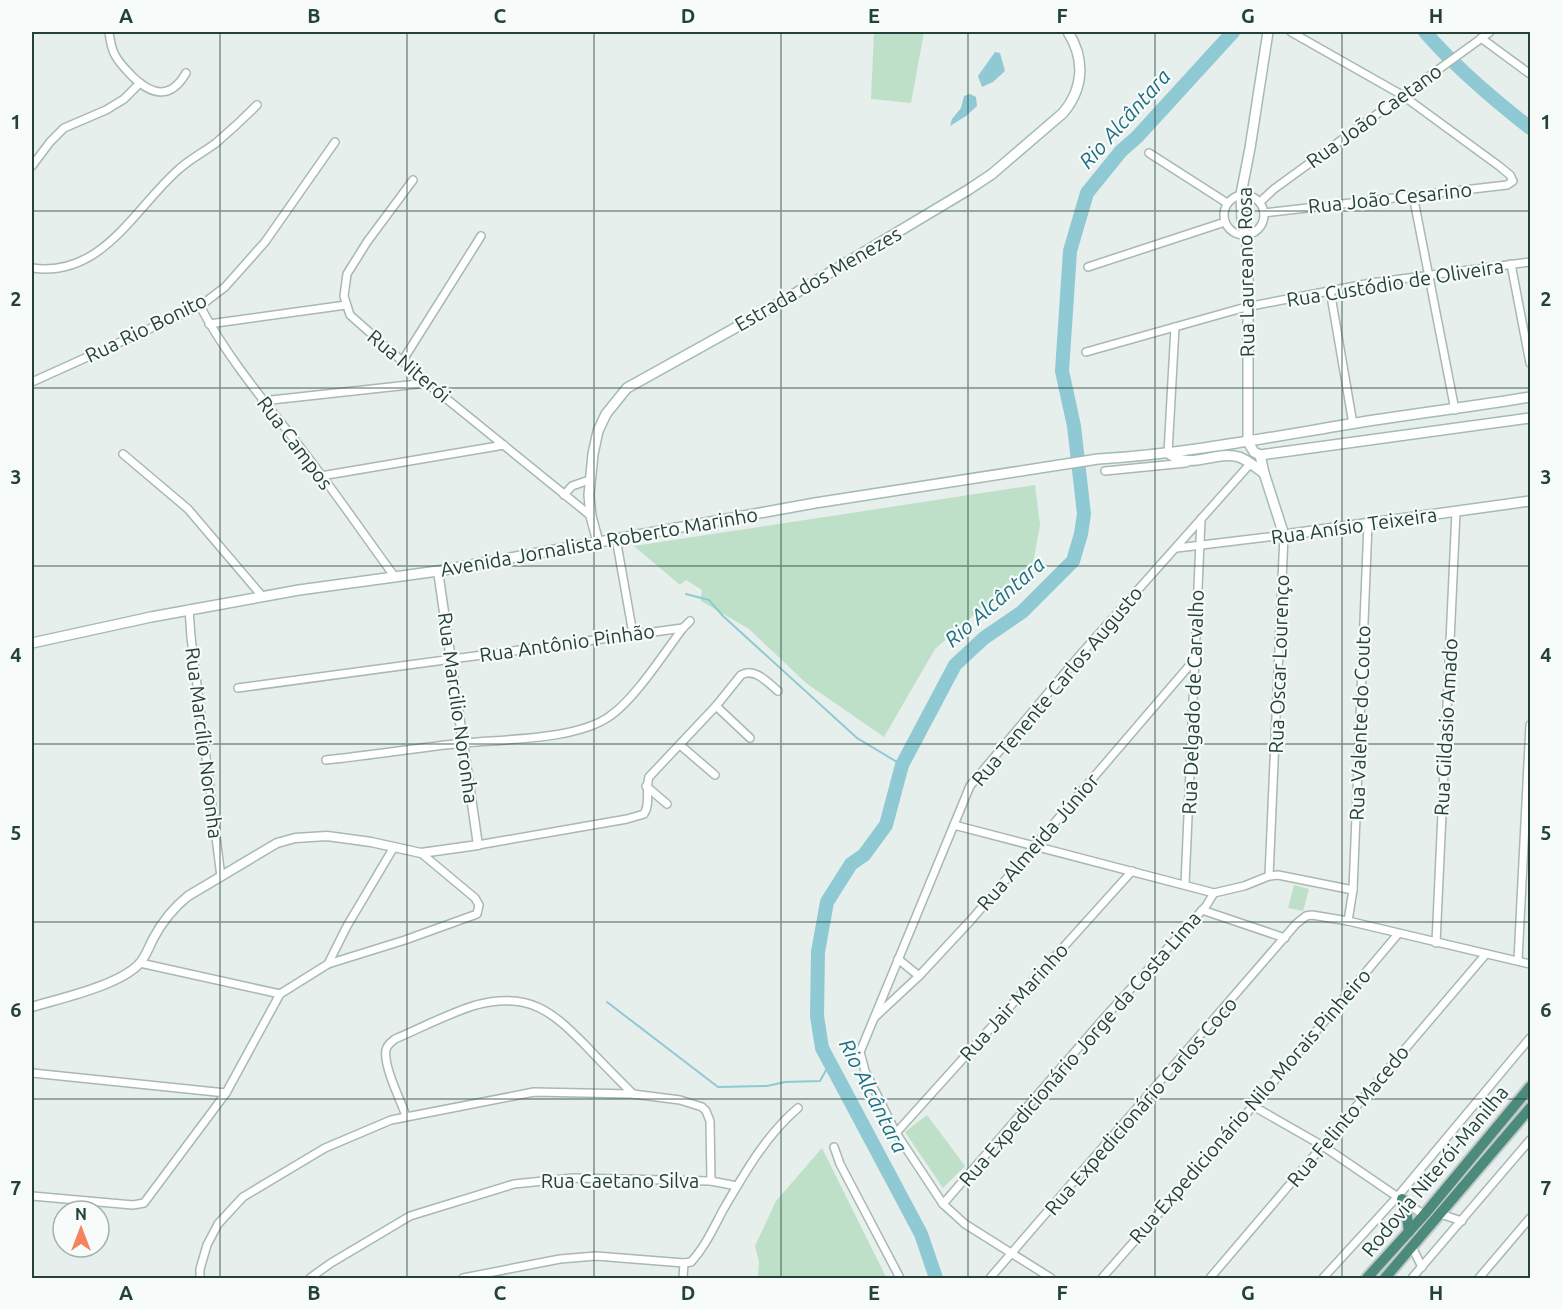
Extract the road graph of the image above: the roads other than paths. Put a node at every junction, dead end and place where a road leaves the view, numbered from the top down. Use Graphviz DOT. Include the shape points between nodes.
graph roads {
  1 [pos="109,32"];
  2 [pos="1068,32"];
  3 [pos="1268,32"];
  4 [pos="1291,32"];
  5 [pos="1490,32"];
  6 [pos="1481,38"];
  7 [pos="186,73"];
  8 [pos="1530,74"];
  9 [pos="140,83"];
  10 [pos="1402,95"];
  11 [pos="257,105"];
  12 [pos="335,142"];
  13 [pos="1149,153"];
  14 [pos="32,166"];
  15 [pos="413,180"];
  16 [pos="1241,194"];
  17 [pos="1413,195"];
  18 [pos="1260,202"];
  19 [pos="1227,203"];
  20 [pos="1264,213"];
  21 [pos="1225,222"];
  22 [pos="1245,235"];
  23 [pos="481,236"];
  24 [pos="1530,262"];
  25 [pos="1511,264"];
  26 [pos="1088,267"];
  27 [pos="32,268"];
  28 [pos="1428,275"];
  29 [pos="1330,290"];
  30 [pos="346,305"];
  31 [pos="200,306"];
  32 [pos="1246,307"];
  33 [pos="209,324"];
  34 [pos="1175,327"];
  35 [pos="1086,352"];
  36 [pos="403,360"];
  37 [pos="1530,363"];
  38 [pos="32,382"];
  39 [pos="427,383"];
  40 [pos="1530,397"];
  41 [pos="262,401"];
  42 [pos="1455,410"];
  43 [pos="1530,418"];
  44 [pos="1353,424"];
  45 [pos="1248,442"];
  46 [pos="1356,442"];
  47 [pos="504,445"];
  48 [pos="1168,453"];
  49 [pos="123,454"];
  50 [pos="1260,455"];
  51 [pos="1192,462"];
  52 [pos="1250,464"];
  53 [pos="1105,471"];
  54 [pos="1264,473"];
  55 [pos="321,476"];
  56 [pos="589,480"];
  57 [pos="564,495"];
  58 [pos="1530,501"];
  59 [pos="1456,512"];
  60 [pos="591,516"];
  61 [pos="1201,519"];
  62 [pos="1368,524"];
  63 [pos="1284,535"];
  64 [pos="616,538"];
  65 [pos="598,542"];
  66 [pos="1200,546"];
  67 [pos="1177,548"];
  68 [pos="438,570"];
  69 [pos="395,577"];
  70 [pos="262,596"];
  71 [pos="189,609"];
  72 [pos="690,621"];
  73 [pos="683,628"];
  74 [pos="633,634"];
  75 [pos="32,643"];
  76 [pos="450,659"];
  77 [pos="1195,659"];
  78 [pos="238,688"];
  79 [pos="778,692"];
  80 [pos="716,706"];
  81 [pos="1530,725"];
  82 [pos="750,738"];
  83 [pos="463,743"];
  84 [pos="680,745"];
  85 [pos="326,760"];
  86 [pos="715,775"];
  87 [pos="646,786"];
  88 [pos="667,804"];
  89 [pos="954,825"];
  90 [pos="478,845"];
  91 [pos="1036,846"];
  92 [pos="394,847"];
  93 [pos="421,853"];
  94 [pos="1132,871"];
  95 [pos="1269,876"];
  96 [pos="221,877"];
  97 [pos="1185,885"];
  98 [pos="1353,890"];
  99 [pos="1214,893"];
  100 [pos="1202,910"];
  101 [pos="1348,921"];
  102 [pos="1398,934"];
  103 [pos="1286,939"];
  104 [pos="1436,942"];
  105 [pos="1486,954"];
  106 [pos="898,959"];
  107 [pos="1518,960"];
  108 [pos="140,963"];
  109 [pos="328,964"];
  110 [pos="1530,964"];
  111 [pos="919,976"];
  112 [pos="280,994"];
  113 [pos="32,1007"];
  114 [pos="873,1019"];
  115 [pos="1530,1038"];
  116 [pos="32,1073"];
  117 [pos="1530,1087"];
  118 [pos="226,1093"];
  119 [pos="633,1094"];
  120 [pos="1252,1106"];
  121 [pos="798,1108"];
  122 [pos="1530,1108"];
  123 [pos="406,1116"];
  124 [pos="896,1133"];
  125 [pos="1530,1140"];
  126 [pos="1323,1146"];
  127 [pos="834,1147"];
  128 [pos="711,1181"];
  129 [pos="737,1186"];
  130 [pos="32,1196"];
  131 [pos="1400,1197"];
  132 [pos="943,1204"];
  133 [pos="1440,1214"];
  134 [pos="1424,1215"];
  135 [pos="1530,1218"];
  136 [pos="1462,1221"];
  137 [pos="1409,1232"];
  138 [pos="1412,1247"];
  139 [pos="1012,1255"];
  140 [pos="684,1263"];
  141 [pos="1422,1267"];
  142 [pos="200,1278"];
  143 [pos="310,1278"];
  144 [pos="463,1278"];
  145 [pos="683,1278"];
  146 [pos="900,1278"];
  147 [pos="990,1278"];
  148 [pos="1051,1278"];
  149 [pos="1102,1278"];
  150 [pos="1210,1278"];
  151 [pos="1323,1278"];
  152 [pos="1367,1278"];
  153 [pos="1385,1278"];
  154 [pos="1412,1278"];
  155 [pos="1479,1278"];
  1 -- 9 [label="street" via="114,54"];
  2 -- 56 [label="main road, Estrada dos Menezes" via="1079,56 1081,73 1072,103 1063,113 968,190 770,309 627,388 612,404 598,431"];
  3 -- 16 [label="main road, Rua Laureano Rosa"];
  4 -- 10 [label="street"];
  5 -- 6 [label="street, Rua João Caetano"];
  6 -- 8 [label="street"];
  6 -- 10 [label="street, Rua João Caetano"];
  7 -- 9 [label="street" via="175,88 165,92 156,92"];
  9 -- 14 [label="street" via="115,105 64,128"];
  10 -- 17 [label="street, Rua João Cesarino" via="1500,166 1514,181 1508,186"];
  10 -- 18 [label="street, Rua João Caetano"];
  11 -- 27 [label="street" via="217,142 172,175 102,249 60,268"];
  12 -- 31 [label="street, Rua Rio Bonito" via="265,242 225,287"];
  13 -- 19 [label="street"];
  15 -- 30 [label="street" via="352,263 344,286"];
  16 -- 18 [label="street"];
  16 -- 19 [label="street"];
  16 -- 22 [label="main road, Rua Laureano Rosa"];
  17 -- 20 [label="street, Rua João Cesarino"];
  17 -- 28 [label="street"];
  18 -- 20 [label="street"];
  19 -- 21 [label="street"];
  20 -- 22 [label="street" via="1261,226"];
  21 -- 22 [label="street" via="1229,229"];
  21 -- 26 [label="street"];
  22 -- 32 [label="main road, Rua Laureano Rosa"];
  23 -- 36 [label="street"];
  24 -- 25 [label="street, Rua Custódio de Oliveira"];
  25 -- 28 [label="street, Rua Custódio de Oliveira"];
  25 -- 37 [label="street"];
  28 -- 29 [label="street, Rua Custódio de Oliveira"];
  28 -- 42 [label="street"];
  29 -- 32 [label="street, Rua Custódio de Oliveira"];
  29 -- 44 [label="street"];
  30 -- 33 [label="street"];
  30 -- 36 [label="street, Rua Niterói" via="350,315"];
  31 -- 33 [label="street, Rua Campos"];
  31 -- 38 [label="street, Rua Rio Bonito"];
  32 -- 34 [label="street, Rua Custódio de Oliveira"];
  32 -- 45 [label="main road, Rua Laureano Rosa"];
  33 -- 41 [label="street, Rua Campos"];
  34 -- 35 [label="street, Rua Custódio de Oliveira"];
  34 -- 48 [label="street"];
  36 -- 39 [label="street, Rua Niterói"];
  39 -- 41 [label="street"];
  39 -- 47 [label="street, Rua Niterói"];
  40 -- 42 [label="main road, Avenida Jornalista Roberto Marinho"];
  41 -- 55 [label="street, Rua Campos"];
  42 -- 44 [label="main road, Avenida Jornalista Roberto Marinho"];
  43 -- 46 [label="main road"];
  44 -- 45 [label="main road, Avenida Jornalista Roberto Marinho"];
  44 -- 46 [label="main road"];
  45 -- 48 [label="main road, Avenida Jornalista Roberto Marinho"];
  45 -- 50 [label="main road"];
  46 -- 50 [label="main road"];
  47 -- 55 [label="street"];
  47 -- 57 [label="street, Rua Niterói"];
  48 -- 51 [label="main road, Avenida Jornalista Roberto Marinho" via="1178,460"];
  48 -- 64 [label="main road, Avenida Jornalista Roberto Marinho" via="1098,459"];
  49 -- 70 [label="street" via="188,509"];
  50 -- 54 [label="main road, Rua Oscar Lourenço"];
  51 -- 52 [label="main road, Avenida Jornalista Roberto Marinho" via="1231,456"];
  51 -- 53 [label="street, Avenida Jornalista Roberto Marinho"];
  52 -- 54 [label="main road, Avenida Jornalista Roberto Marinho"];
  52 -- 61 [label="street, Rua Tenente Carlos Augusto"];
  54 -- 63 [label="main road, Rua Oscar Lourenço"];
  55 -- 69 [label="street, Rua Campos"];
  56 -- 57 [label="street" via="572,486"];
  56 -- 60 [label="main road, Estrada dos Menezes"];
  57 -- 60 [label="street, Rua Niterói"];
  58 -- 59 [label="main road, Rua Anísio Teixeira"];
  59 -- 62 [label="main road, Rua Anísio Teixeira"];
  59 -- 104 [label="street, Rua Gildasio Amado"];
  60 -- 65 [label="main road, Estrada dos Menezes"];
  61 -- 66 [label="street, Rua Delgado de Carvalho"];
  61 -- 67 [label="street, Rua Tenente Carlos Augusto"];
  62 -- 63 [label="main road, Rua Anísio Teixeira"];
  62 -- 98 [label="street, Rua Valente do Couto"];
  63 -- 66 [label="street, Rua Anísio Teixeira"];
  63 -- 95 [label="street, Rua Oscar Lourenço"];
  64 -- 65 [label="main road, Avenida Jornalista Roberto Marinho"];
  64 -- 74 [label="street"];
  65 -- 68 [label="main road, Avenida Jornalista Roberto Marinho"];
  66 -- 67 [label="street, Rua Anísio Teixeira"];
  66 -- 77 [label="street, Rua Delgado de Carvalho"];
  67 -- 89 [label="street, Rua Tenente Carlos Augusto" via="993,757 970,786"];
  68 -- 69 [label="main road, Avenida Jornalista Roberto Marinho"];
  68 -- 76 [label="street, Rua Marcilio Noronha"];
  69 -- 70 [label="main road, Avenida Jornalista Roberto Marinho"];
  70 -- 71 [label="main road, Avenida Jornalista Roberto Marinho"];
  71 -- 75 [label="main road, Avenida Jornalista Roberto Marinho"];
  71 -- 96 [label="street, Rua Marcílio Noronha"];
  72 -- 73 [label="street"];
  73 -- 74 [label="street, Rua Antônio Pinhão"];
  73 -- 83 [label="street" via="625,704 592,727"];
  74 -- 76 [label="street, Rua Antônio Pinhão"];
  76 -- 78 [label="street, Rua Antônio Pinhão"];
  76 -- 83 [label="street, Rua Marcilio Noronha"];
  77 -- 91 [label="street, Rua Almeida Júnior"];
  77 -- 97 [label="street, Rua Delgado de Carvalho"];
  79 -- 80 [label="street" via="758,675 748,672 741,675"];
  80 -- 82 [label="street"];
  80 -- 84 [label="street"];
  81 -- 107 [label="street"];
  83 -- 85 [label="street"];
  83 -- 90 [label="street, Rua Marcilio Noronha"];
  84 -- 86 [label="street"];
  84 -- 87 [label="street" via="648,777"];
  87 -- 88 [label="street"];
  87 -- 90 [label="street" via="647,811 639,816"];
  89 -- 91 [label="street"];
  89 -- 106 [label="street, Rua Tenente Carlos Augusto"];
  90 -- 93 [label="street"];
  91 -- 94 [label="street"];
  91 -- 111 [label="street, Rua Almeida Júnior"];
  92 -- 93 [label="street"];
  92 -- 96 [label="street" via="327,836 294,838 277,843"];
  92 -- 109 [label="street"];
  93 -- 109 [label="street" via="475,898 479,905 477,914"];
  94 -- 97 [label="street"];
  94 -- 124 [label="street, Rua Jair Marinho"];
  95 -- 98 [label="street" via="1289,876"];
  95 -- 99 [label="street"];
  96 -- 108 [label="street" via="175,907"];
  97 -- 99 [label="street"];
  98 -- 101 [label="street, Rua Valente do Couto"];
  99 -- 100 [label="street, Rua Expedicionário Jorge da Costa Lima"];
  100 -- 103 [label="street"];
  100 -- 132 [label="street, Rua Expedicionário Jorge da Costa Lima"];
  101 -- 102 [label="street"];
  101 -- 103 [label="street, Rua Expedicionário Carlos Coco" via="1312,915 1303,919"];
  102 -- 104 [label="street"];
  102 -- 120 [label="street, Rua Expedicionário Nilo Morais Pinheiro"];
  103 -- 139 [label="street, Rua Expedicionário Carlos Coco"];
  104 -- 105 [label="street"];
  105 -- 107 [label="street"];
  105 -- 126 [label="street, Rua Felinto Macedo"];
  106 -- 111 [label="street"];
  106 -- 114 [label="street, Rua Tenente Carlos Augusto"];
  107 -- 110 [label="street"];
  108 -- 112 [label="street"];
  108 -- 113 [label="street" via="91,989"];
  109 -- 112 [label="street"];
  111 -- 114 [label="street, Rua Almeida Júnior"];
  112 -- 118 [label="street"];
  114 -- 124 [label="street, Rua Tenente Carlos Augusto" via="860,1058"];
  115 -- 131 [label="street"];
  116 -- 118 [label="street"];
  117 -- 134 [label="highway, Rodovia Niterói-Manilha"];
  118 -- 130 [label="street" via="144,1203"];
  119 -- 123 [label="street" via="534,1092"];
  119 -- 123 [label="street" via="562,1020 529,1004 491,1002 395,1039 388,1046 388,1067"];
  119 -- 128 [label="street" via="680,1100 706,1111 710,1121"];
  120 -- 126 [label="street"];
  120 -- 149 [label="street, Rua Expedicionário Nilo Morais Pinheiro"];
  121 -- 129 [label="street" via="770,1137"];
  122 -- 133 [label="highway, Rodovia Niterói-Manilha"];
  123 -- 142 [label="street" via="325,1148 243,1197 218,1224 207,1245"];
  124 -- 132 [label="street, Rua Tenente Carlos Augusto"];
  125 -- 136 [label="street"];
  126 -- 131 [label="street"];
  126 -- 150 [label="street, Rua Felinto Macedo"];
  127 -- 146 [label="street"];
  128 -- 129 [label="street, Rua Caetano Silva"];
  128 -- 143 [label="street, Rua Caetano Silva" via="573,1178 514,1184 410,1216"];
  129 -- 140 [label="street" via="700,1251 691,1262"];
  131 -- 134 [label="street"];
  131 -- 137 [label="highway"];
  131 -- 151 [label="street"];
  132 -- 139 [label="street, Rua Tenente Carlos Augusto" via="965,1224"];
  133 -- 136 [label="street"];
  133 -- 138 [label="highway, Rodovia Niterói-Manilha"];
  134 -- 137 [label="highway, Rodovia Niterói-Manilha"];
  135 -- 155 [label="street"];
  136 -- 141 [label="street"];
  137 -- 152 [label="highway, Rodovia Niterói-Manilha"];
  138 -- 141 [label="street"];
  138 -- 153 [label="highway, Rodovia Niterói-Manilha"];
  139 -- 147 [label="street, Rua Expedicionário Carlos Coco"];
  139 -- 148 [label="street, Rua Tenente Carlos Augusto"];
  140 -- 144 [label="street" via="587,1257"];
  140 -- 145 [label="street"];
  141 -- 154 [label="street"];
}
